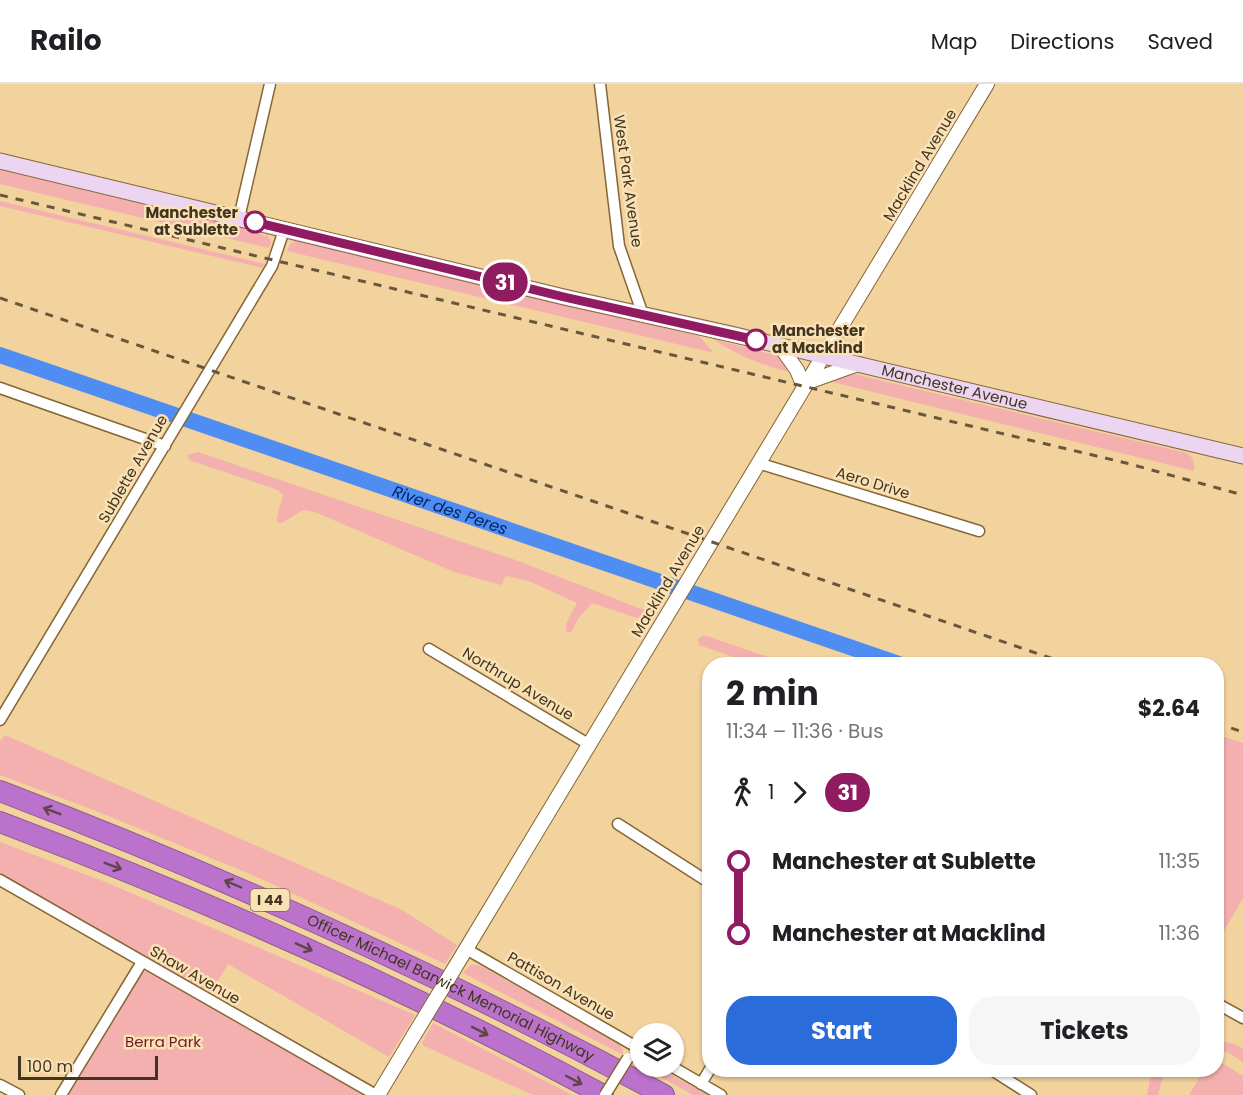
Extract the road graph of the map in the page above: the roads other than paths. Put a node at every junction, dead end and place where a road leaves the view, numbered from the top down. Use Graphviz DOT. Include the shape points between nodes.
graph roads {
  1 [pos="269,84"];
  2 [pos="600,84"];
  3 [pos="987,84"];
  4 [pos="0,161"];
  5 [pos="239,218"];
  6 [pos="284,230"];
  7 [pos="643,315"];
  8 [pos="780,346"];
  9 [pos="824,356"];
  10 [pos="858,364"];
  11 [pos="806,384"];
  12 [pos="0,388"];
  13 [pos="167,442"];
  14 [pos="1243,456"];
  15 [pos="758,464"];
  16 [pos="979,531"];
  17 [pos="429,649"];
  18 [pos="0,720"];
  19 [pos="590,745"];
  20 [pos="0,791"];
  21 [pos="0,822"];
  22 [pos="618,824"];
  23 [pos="702,878"];
  24 [pos="0,880"];
  25 [pos="466,949"];
  26 [pos="142,962"];
  27 [pos="1224,1007"];
  28 [pos="1243,1018"];
  29 [pos="630,1043"];
  30 [pos="630,1056"];
  31 [pos="684,1074"];
  32 [pos="705,1077"];
  33 [pos="1000,1077"];
  34 [pos="0,1084"];
  35 [pos="701,1084"];
  36 [pos="1015,1090"];
  37 [pos="19,1095"];
  38 [pos="61,1095"];
  39 [pos="377,1095"];
  40 [pos="604,1095"];
  41 [pos="664,1095"];
  42 [pos="721,1095"];
  43 [pos="1031,1095"];
  1 -- 5 [label="street"];
  2 -- 7 [label="street, West Park Avenue" via="619,246"];
  3 -- 9 [label="street, Macklind Avenue"];
  4 -- 5 [label="main road, Manchester Avenue"];
  5 -- 6 [label="main road, Manchester Avenue"];
  6 -- 7 [label="main road, Manchester Avenue"];
  6 -- 13 [label="street, Sublette Avenue" via="272,266"];
  7 -- 8 [label="main road, Manchester Avenue"];
  8 -- 9 [label="main road, Manchester Avenue"];
  8 -- 11 [label="street"];
  9 -- 10 [label="main road, Manchester Avenue"];
  9 -- 11 [label="street, Macklind Avenue"];
  10 -- 11 [label="street"];
  10 -- 14 [label="main road, Manchester Avenue"];
  11 -- 15 [label="street, Macklind Avenue"];
  12 -- 13 [label="street"];
  13 -- 18 [label="street, Sublette Avenue"];
  15 -- 16 [label="street, Aero Drive"];
  15 -- 19 [label="street, Macklind Avenue"];
  17 -- 19 [label="street, Northrup Avenue"];
  19 -- 25 [label="street, Macklind Avenue"];
  41 -- 20 [label="highway, Officer Michael Barwick Memorial Highway / I 44, one-way" via="488,1003 334,929"];
  21 -- 40 [label="highway, Officer Michael Barwick Memorial Highway / I 44, one-way" via="154,882 314,952"];
  22 -- 23 [label="street"];
  24 -- 26 [label="street, Shaw Avenue"];
  25 -- 29 [label="street, Pattison Avenue"];
  25 -- 39 [label="street, Macklind Avenue, bridge"];
  26 -- 38 [label="street"];
  26 -- 39 [label="street, Shaw Avenue"];
  27 -- 28 [label="street"];
  30 -- 40 [label="street, bridge"];
  31 -- 35 [label="street"];
  32 -- 35 [label="street"];
  33 -- 36 [label="street"];
  34 -- 37 [label="street"];
  35 -- 42 [label="street"];
  36 -- 43 [label="street"];
}
